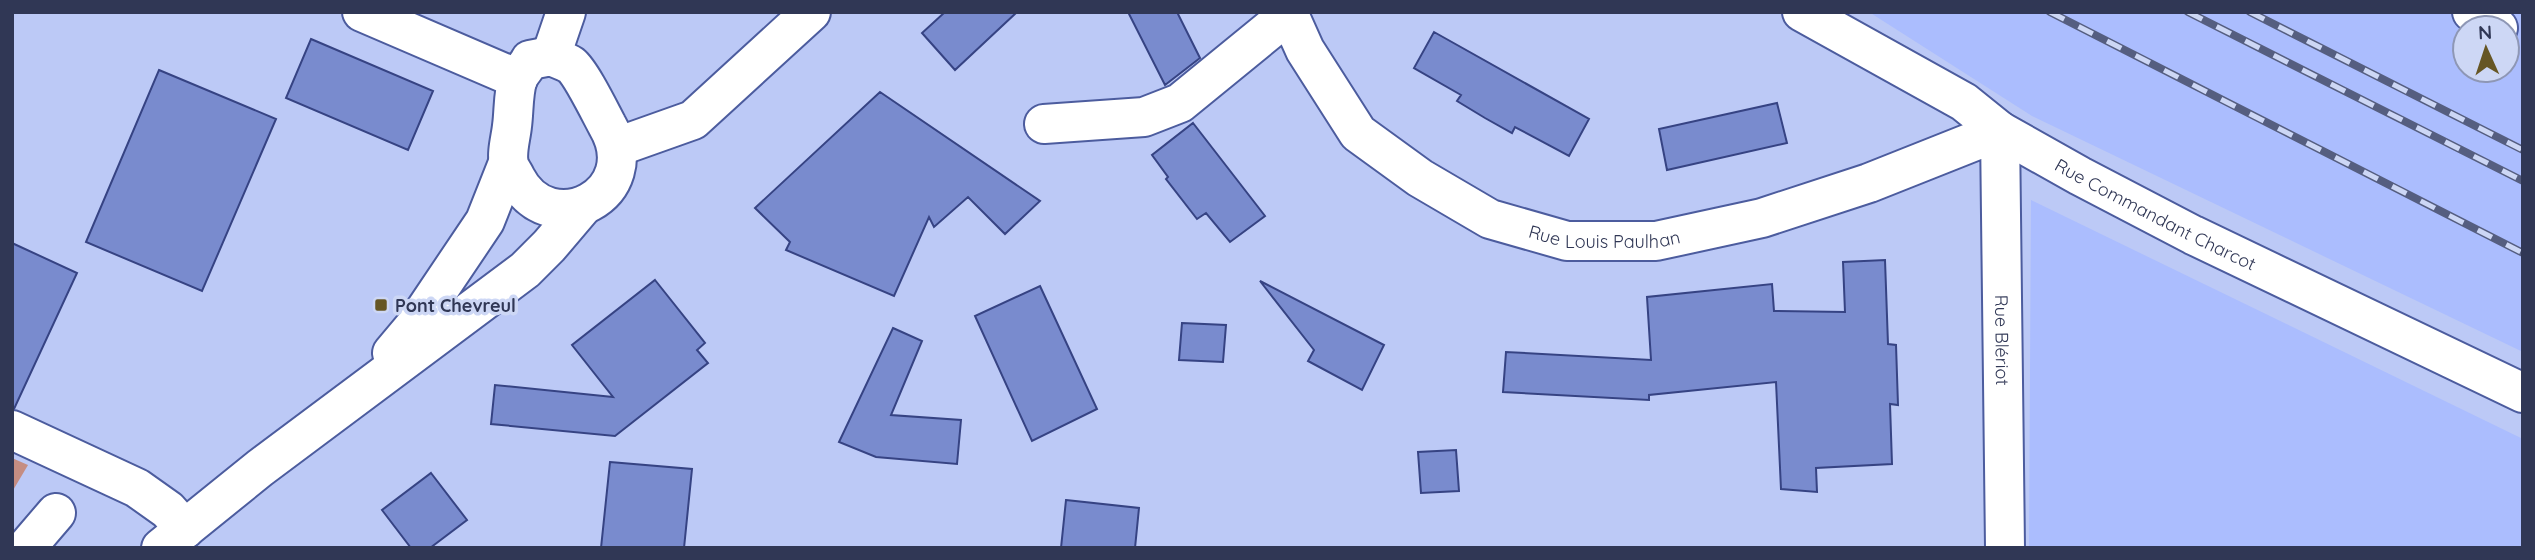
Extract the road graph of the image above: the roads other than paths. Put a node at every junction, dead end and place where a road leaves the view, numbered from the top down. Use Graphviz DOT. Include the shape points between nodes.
graph roads {
  1 [pos="362,12"];
  2 [pos="566,12"];
  3 [pos="810,12"];
  4 [pos="1802,12"];
  5 [pos="1289,13"];
  6 [pos="423,24"];
  7 [pos="551,56"];
  8 [pos="518,79"];
  9 [pos="1044,124"];
  10 [pos="2000,131"];
  11 [pos="617,147"];
  12 [pos="508,163"];
  13 [pos="583,206"];
  14 [pos="359,392"];
  15 [pos="2523,393"];
  16 [pos="12,430"];
  17 [pos="56,513"];
  18 [pos="173,539"];
  19 [pos="26,548"];
  20 [pos="2005,548"];
  1 -- 6 [label="street"];
  2 -- 7 [label="street"];
  3 -- 11 [label="street" via="693,120"];
  4 -- 10 [label="street, Rue Commandant Charcot" via="1964,102"];
  5 -- 9 [label="street" via="1180,103 1144,117"];
  5 -- 10 [label="street, Rue Louis Paulhan" via="1305,50 1358,133 1420,178 1490,219 1567,240 1656,242 1762,218 1869,184"];
  6 -- 8 [label="street"];
  7 -- 8 [label="street" via="530,60"];
  7 -- 11 [label="street" via="572,66"];
  8 -- 12 [label="street"];
  10 -- 15 [label="street, Rue Commandant Charcot" via="2193,235"];
  10 -- 20 [label="street, Rue Blériot"];
  11 -- 13 [label="street" via="614,176 596,200"];
  12 -- 13 [label="street" via="533,199 548,207"];
  12 -- 14 [label="street" via="485,221 413,328"];
  13 -- 14 [label="street" via="525,270"];
  14 -- 18 [label="street"];
  16 -- 18 [label="street" via="137,488 168,510"];
  17 -- 19 [label="street"];
}
